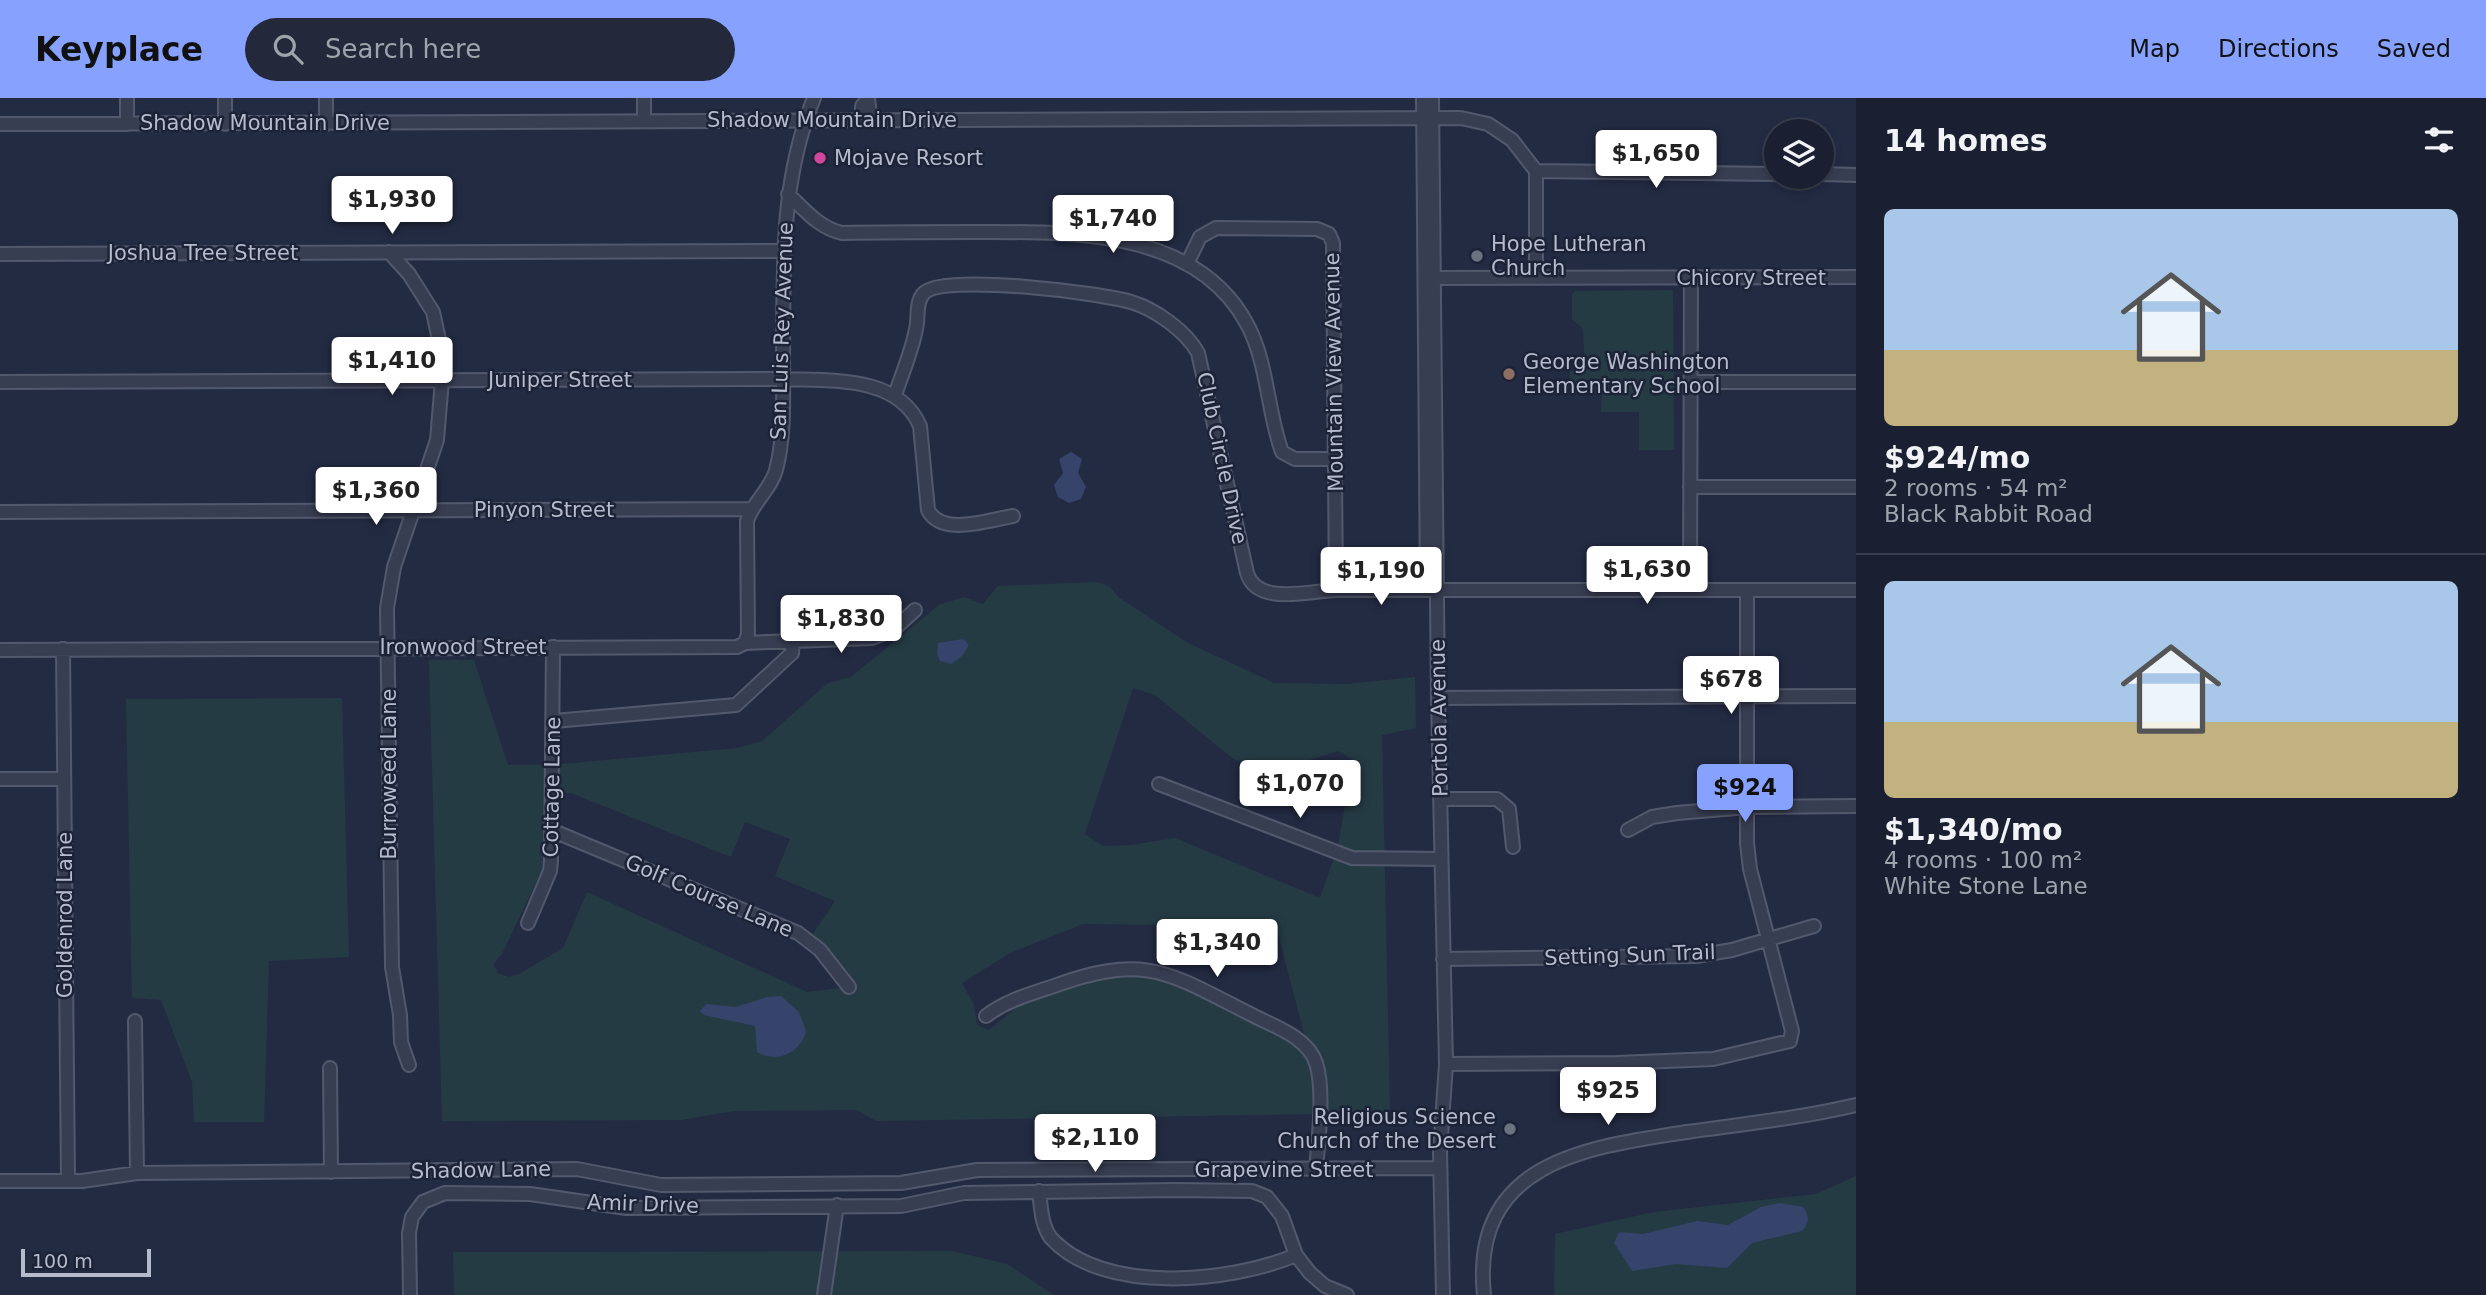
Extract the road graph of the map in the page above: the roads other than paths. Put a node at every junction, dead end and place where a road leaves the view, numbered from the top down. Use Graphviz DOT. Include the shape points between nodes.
graph roads {
  1 [pos="127,98"];
  2 [pos="225,98"];
  3 [pos="326,98"];
  4 [pos="644,98"];
  5 [pos="814,98"];
  6 [pos="1423,98"];
  7 [pos="1432,98"];
  8 [pos="868,99"];
  9 [pos="1428,116"];
  10 [pos="867,120"];
  11 [pos="644,121"];
  12 [pos="805,121"];
  13 [pos="0,124"];
  14 [pos="127,124"];
  15 [pos="225,124"];
  16 [pos="326,124"];
  17 [pos="1536,171"];
  18 [pos="1764,174"];
  19 [pos="1834,174"];
  20 [pos="1856,175"];
  21 [pos="788,194"];
  22 [pos="784,251"];
  23 [pos="389,252"];
  24 [pos="0,254"];
  25 [pos="1187,264"];
  26 [pos="1856,277"];
  27 [pos="1436,278"];
  28 [pos="1536,278"];
  29 [pos="1691,278"];
  30 [pos="783,379"];
  31 [pos="442,380"];
  32 [pos="0,382"];
  33 [pos="1689,382"];
  34 [pos="1856,382"];
  35 [pos="895,396"];
  36 [pos="1335,459"];
  37 [pos="1690,487"];
  38 [pos="1856,487"];
  39 [pos="751,509"];
  40 [pos="413,511"];
  41 [pos="0,512"];
  42 [pos="1013,516"];
  43 [pos="1336,590"];
  44 [pos="1432,590"];
  45 [pos="1690,590"];
  46 [pos="1747,590"];
  47 [pos="1856,590"];
  48 [pos="915,610"];
  49 [pos="793,641"];
  50 [pos="745,643"];
  51 [pos="387,647"];
  52 [pos="553,647"];
  53 [pos="63,649"];
  54 [pos="0,650"];
  55 [pos="1747,696"];
  56 [pos="1856,696"];
  57 [pos="1438,698"];
  58 [pos="554,721"];
  59 [pos="0,779"];
  60 [pos="64,779"];
  61 [pos="1159,784"];
  62 [pos="1441,799"];
  63 [pos="1856,806"];
  64 [pos="1748,807"];
  65 [pos="551,830"];
  66 [pos="1628,830"];
  67 [pos="1513,847"];
  68 [pos="1441,859"];
  69 [pos="528,923"];
  70 [pos="1814,926"];
  71 [pos="1769,937"];
  72 [pos="1443,959"];
  73 [pos="849,987"];
  74 [pos="986,1016"];
  75 [pos="135,1021"];
  76 [pos="1446,1063"];
  77 [pos="409,1066"];
  78 [pos="330,1068"];
  79 [pos="1856,1105"];
  80 [pos="1440,1168"];
  81 [pos="1316,1170"];
  82 [pos="960,1171"];
  83 [pos="331,1172"];
  84 [pos="137,1173"];
  85 [pos="0,1181"];
  86 [pos="68,1181"];
  87 [pos="1039,1191"];
  88 [pos="837,1205"];
  89 [pos="1296,1255"];
  90 [pos="410,1295"];
  91 [pos="824,1295"];
  92 [pos="1347,1295"];
  93 [pos="1443,1295"];
  94 [pos="1484,1295"];
  1 -- 14 [label="street"];
  2 -- 15 [label="street"];
  3 -- 16 [label="street"];
  4 -- 11 [label="street"];
  5 -- 12 [label="street, San Luis Rey Avenue"];
  6 -- 9 [label="street, Portola Avenue"];
  7 -- 9 [label="street, Portola Avenue"];
  8 -- 10 [label="street" via="862,106"];
  9 -- 10 [label="street, Shadow Mountain Drive"];
  9 -- 17 [label="street, Shadow Mountain Drive" via="1488,124 1512,139"];
  9 -- 27 [label="street, Portola Avenue"];
  9 -- 44 [label="street, Portola Avenue"];
  10 -- 12 [label="street, Shadow Mountain Drive"];
  11 -- 12 [label="street, Shadow Mountain Drive"];
  11 -- 16 [label="street, Shadow Mountain Drive"];
  12 -- 21 [label="street, San Luis Rey Avenue"];
  13 -- 14 [label="street, Shadow Mountain Drive"];
  14 -- 15 [label="street, Shadow Mountain Drive"];
  15 -- 16 [label="street, Shadow Mountain Drive"];
  17 -- 18 [label="street"];
  17 -- 28 [label="street"];
  19 -- 20 [label="street"];
  21 -- 22 [label="street, San Luis Rey Avenue"];
  21 -- 25 [label="street" via="819,224 842,233 1084,234 1142,246"];
  22 -- 23 [label="street, Joshua Tree Street"];
  22 -- 30 [label="street, San Luis Rey Avenue"];
  23 -- 24 [label="street, Joshua Tree Street"];
  23 -- 31 [label="street, Burroweed Lane" via="433,312 442,349"];
  25 -- 36 [label="street" via="1212,281 1247,323 1282,452 1295,459"];
  25 -- 36 [label="street, Mountain View Avenue" via="1200,237 1216,228 1317,229 1329,234 1333,243"];
  26 -- 29 [label="street, Chicory Street"];
  27 -- 28 [label="street, Chicory Street"];
  27 -- 44 [label="street, Portola Avenue"];
  28 -- 29 [label="street, Chicory Street"];
  29 -- 33 [label="street"];
  30 -- 31 [label="street, Juniper Street"];
  30 -- 35 [label="street, Juniper Street" via="858,384"];
  30 -- 39 [label="street, San Luis Rey Avenue" via="776,471"];
  31 -- 32 [label="street, Juniper Street"];
  31 -- 40 [label="street, Burroweed Lane" via="437,440"];
  33 -- 34 [label="street"];
  33 -- 37 [label="street"];
  35 -- 42 [label="street" via="915,414 920,426 932,519 953,525"];
  35 -- 43 [label="street, Club Circle Drive" via="917,328 919,302 925,292 942,285 1052,287 1133,303 1176,328 1198,353 1251,584 1263,593"];
  36 -- 43 [label="street, Mountain View Avenue"];
  37 -- 38 [label="street"];
  37 -- 45 [label="street"];
  39 -- 40 [label="street, Pinyon Street"];
  39 -- 50 [label="street, San Luis Rey Avenue"];
  40 -- 41 [label="street, Pinyon Street"];
  40 -- 51 [label="street, Burroweed Lane" via="390,579"];
  43 -- 44 [label="street, Club Circle Drive"];
  44 -- 45 [label="street, Club Circle Drive"];
  44 -- 57 [label="street, Portola Avenue"];
  45 -- 46 [label="street, Club Circle Drive"];
  46 -- 47 [label="street, Club Circle Drive"];
  46 -- 55 [label="street"];
  48 -- 49 [label="street, Ironwood Street" via="893,630 872,638"];
  49 -- 50 [label="street, Ironwood Street"];
  49 -- 58 [label="street" via="792,653 736,705"];
  50 -- 52 [label="street, Ironwood Street" via="737,647"];
  51 -- 52 [label="street, Ironwood Street"];
  51 -- 53 [label="street, Ironwood Street"];
  51 -- 77 [label="street, Burroweed Lane" via="392,967 401,1042"];
  52 -- 58 [label="street, Cottage Lane"];
  53 -- 54 [label="street, Ironwood Street"];
  53 -- 60 [label="street, Goldenrod Lane"];
  55 -- 56 [label="street"];
  55 -- 57 [label="street"];
  55 -- 64 [label="street"];
  57 -- 62 [label="street, Portola Avenue"];
  58 -- 65 [label="street, Cottage Lane"];
  59 -- 60 [label="street"];
  60 -- 86 [label="street, Goldenrod Lane"];
  61 -- 68 [label="street" via="1352,858"];
  62 -- 67 [label="street" via="1497,799 1509,809"];
  62 -- 68 [label="street, Portola Avenue"];
  63 -- 64 [label="street"];
  64 -- 66 [label="street" via="1652,817"];
  64 -- 71 [label="street" via="1750,869"];
  65 -- 69 [label="street, Cottage Lane" via="550,871"];
  65 -- 73 [label="street, Golf Course Lane" via="798,933 820,950"];
  68 -- 72 [label="street, Portola Avenue"];
  70 -- 71 [label="street, Setting Sun Trail"];
  71 -- 72 [label="street, Setting Sun Trail" via="1696,956"];
  71 -- 76 [label="street" via="1792,1031 1790,1041 1699,1060"];
  72 -- 76 [label="street, Portola Avenue"];
  74 -- 81 [label="street" via="1050,987 1112,968 1150,970 1180,979 1298,1039 1316,1062"];
  75 -- 84 [label="street"];
  76 -- 80 [label="street, Portola Avenue"];
  78 -- 83 [label="street"];
  79 -- 94 [label="street" via="1604,1144 1549,1164 1516,1189 1494,1220 1483,1257"];
  80 -- 81 [label="street, Grapevine Street"];
  80 -- 93 [label="street, Portola Avenue"];
  81 -- 82 [label="street, Grapevine Street"];
  82 -- 83 [label="street, Shadow Lane" via="901,1183 674,1185 577,1169"];
  83 -- 84 [label="street, Shadow Lane"];
  84 -- 86 [label="street, Shadow Lane"];
  85 -- 86 [label="street, Shadow Lane"];
  87 -- 88 [label="street, Amir Drive" via="964,1193 901,1206"];
  87 -- 89 [label="street, Amir Drive" via="1252,1191 1267,1197 1282,1216"];
  87 -- 89 [label="street" via="1051,1238 1083,1262 1108,1273 1177,1282 1273,1264"];
  88 -- 90 [label="street, Amir Drive" via="626,1208 530,1194 445,1193 423,1202 412,1217"];
  88 -- 91 [label="street"];
  89 -- 92 [label="street" via="1325,1286"];
}
